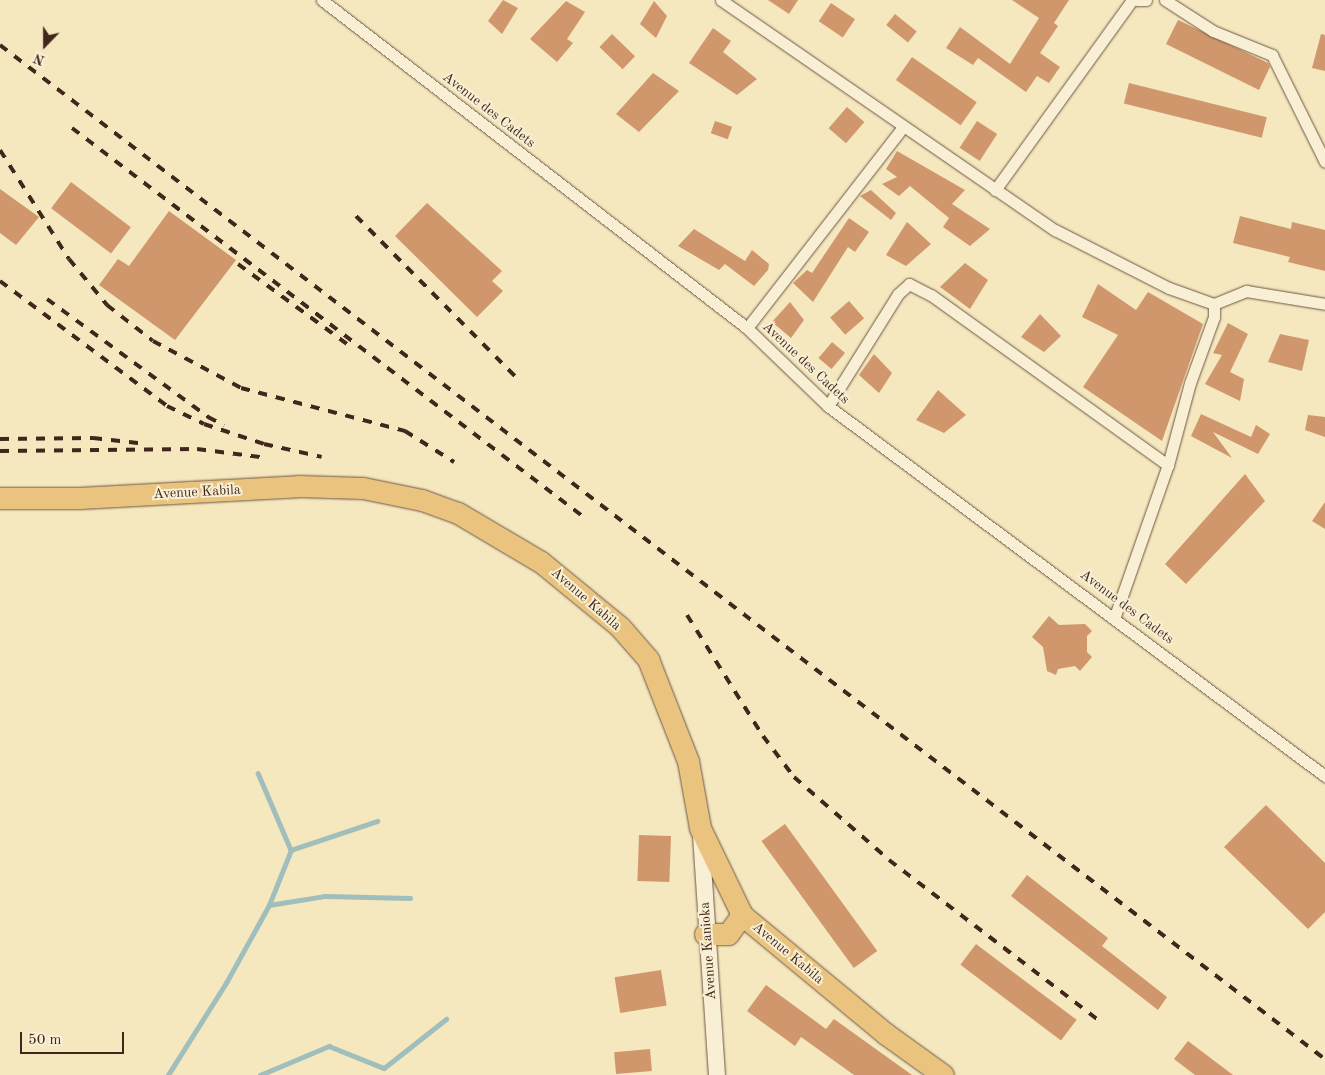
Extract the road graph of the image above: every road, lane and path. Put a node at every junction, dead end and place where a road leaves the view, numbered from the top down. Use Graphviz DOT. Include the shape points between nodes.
graph roads {
  1 [pos="322,0"];
  2 [pos="721,0"];
  3 [pos="1132,0"];
  4 [pos="1136,0"];
  5 [pos="1146,0"];
  6 [pos="1165,0"];
  7 [pos="903,127"];
  8 [pos="1325,162"];
  9 [pos="994,190"];
  10 [pos="1214,304"];
  11 [pos="1325,304"];
  12 [pos="747,328"];
  13 [pos="828,406"];
  14 [pos="1168,465"];
  15 [pos="0,498"];
  16 [pos="1116,616"];
  17 [pos="1325,776"];
  18 [pos="700,828"];
  19 [pos="742,915"];
  20 [pos="705,934"];
  21 [pos="717,1075"];
  22 [pos="943,1075"];
  1 -- 12 [label="street, Avenue des Cadets"];
  2 -- 7 [label="street"];
  3 -- 9 [label="street"];
  4 -- 5 [label="street"];
  6 -- 8 [label="street" via="1213,31 1272,55"];
  7 -- 9 [label="street"];
  7 -- 12 [label="street"];
  9 -- 10 [label="street" via="1114,262"];
  10 -- 11 [label="street" via="1246,291"];
  10 -- 14 [label="street" via="1214,317 1190,383"];
  12 -- 13 [label="street, Avenue des Cadets"];
  13 -- 14 [label="street" via="898,294 909,284 931,295"];
  13 -- 16 [label="street, Avenue des Cadets"];
  14 -- 16 [label="street"];
  15 -- 18 [label="highway, Avenue Kabila" via="79,498 298,486 363,488 422,500 458,513 542,562 583,593 648,659 688,761"];
  16 -- 17 [label="street, Avenue des Cadets"];
  18 -- 19 [label="highway, Avenue Kabila"];
  18 -- 20 [label="street, Avenue Kanioka"];
  19 -- 20 [label="highway" via="728,934"];
  19 -- 22 [label="highway, Avenue Kabila" via="886,1034"];
  20 -- 21 [label="street, Avenue Kanioka"];
}
